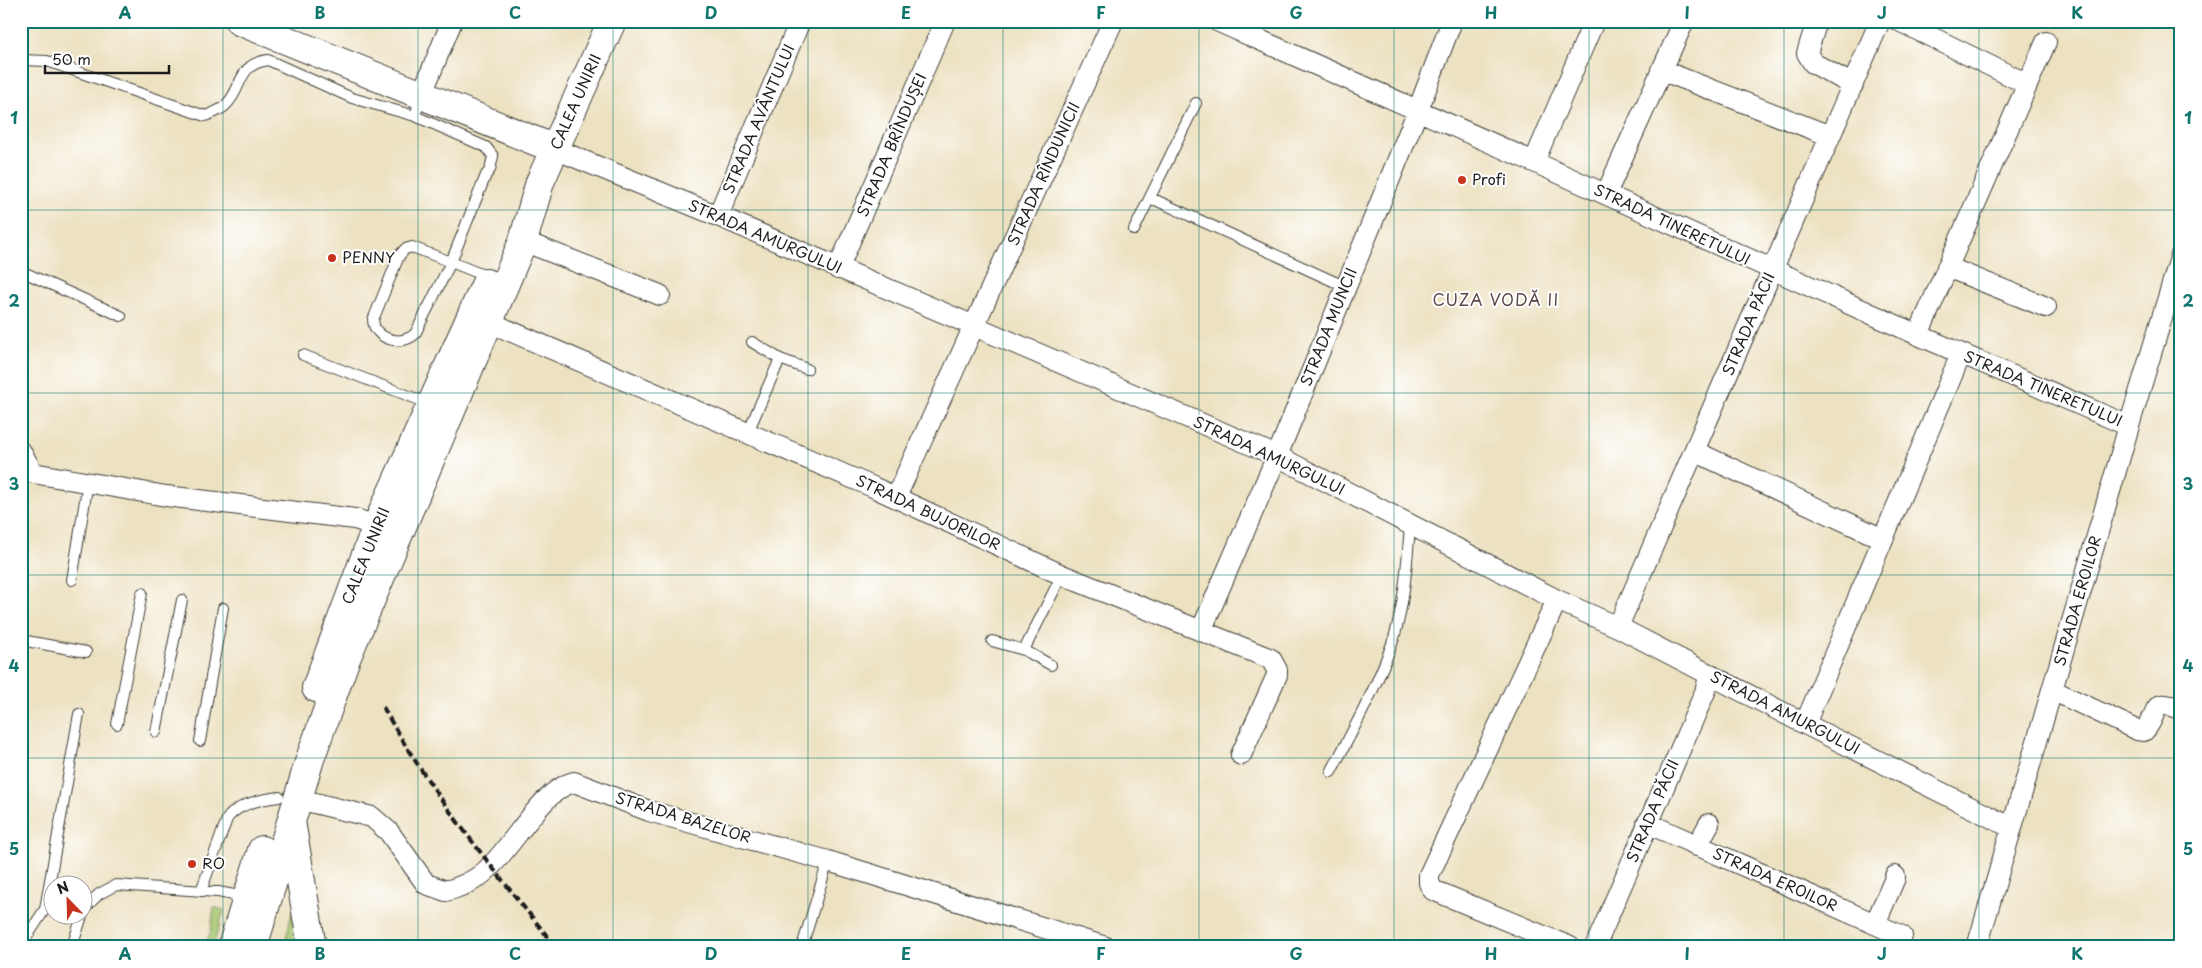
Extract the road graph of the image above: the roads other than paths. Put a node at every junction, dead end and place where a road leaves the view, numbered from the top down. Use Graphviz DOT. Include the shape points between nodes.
graph roads {
  1 [pos="239,21"];
  2 [pos="452,21"];
  3 [pos="612,21"];
  4 [pos="800,21"];
  5 [pos="946,21"];
  6 [pos="1113,21"];
  7 [pos="1217,21"];
  8 [pos="1452,21"];
  9 [pos="1594,21"];
  10 [pos="1817,21"];
  11 [pos="1880,21"];
  12 [pos="1898,21"];
  13 [pos="1682,22"];
  14 [pos="275,28"];
  15 [pos="2046,42"];
  16 [pos="21,60"];
  17 [pos="1662,70"];
  18 [pos="2027,84"];
  19 [pos="1853,85"];
  20 [pos="1196,103"];
  21 [pos="418,106"];
  22 [pos="1418,110"];
  23 [pos="1830,136"];
  24 [pos="555,149"];
  25 [pos="1534,162"];
  26 [pos="540,182"];
  27 [pos="1606,194"];
  28 [pos="1151,198"];
  29 [pos="718,216"];
  30 [pos="1134,230"];
  31 [pos="522,241"];
  32 [pos="2181,255"];
  33 [pos="451,262"];
  34 [pos="1947,267"];
  35 [pos="838,269"];
  36 [pos="1772,270"];
  37 [pos="21,271"];
  38 [pos="488,277"];
  39 [pos="1346,287"];
  40 [pos="660,295"];
  41 [pos="2046,307"];
  42 [pos="122,316"];
  43 [pos="489,322"];
  44 [pos="975,327"];
  45 [pos="1918,335"];
  46 [pos="752,342"];
  47 [pos="1961,354"];
  48 [pos="303,355"];
  49 [pos="780,359"];
  50 [pos="807,369"];
  51 [pos="431,404"];
  52 [pos="2129,426"];
  53 [pos="747,434"];
  54 [pos="1694,451"];
  55 [pos="21,452"];
  56 [pos="1277,456"];
  57 [pos="27,473"];
  58 [pos="88,482"];
  59 [pos="896,497"];
  60 [pos="1410,525"];
  61 [pos="388,529"];
  62 [pos="1884,538"];
  63 [pos="1062,575"];
  64 [pos="72,580"];
  65 [pos="142,593"];
  66 [pos="182,600"];
  67 [pos="1557,600"];
  68 [pos="223,608"];
  69 [pos="1618,628"];
  70 [pos="1200,631"];
  71 [pos="21,640"];
  72 [pos="992,641"];
  73 [pos="1024,650"];
  74 [pos="86,652"];
  75 [pos="1051,665"];
  76 [pos="1710,674"];
  77 [pos="2052,690"];
  78 [pos="2181,710"];
  79 [pos="79,714"];
  80 [pos="117,724"];
  81 [pos="1805,724"];
  82 [pos="156,732"];
  83 [pos="200,741"];
  84 [pos="1241,755"];
  85 [pos="1331,772"];
  86 [pos="289,806"];
  87 [pos="1647,823"];
  88 [pos="1709,824"];
  89 [pos="2012,828"];
  90 [pos="1697,846"];
  91 [pos="828,861"];
  92 [pos="1894,876"];
  93 [pos="201,890"];
  94 [pos="248,897"];
  95 [pos="92,901"];
  96 [pos="1875,924"];
  97 [pos="79,926"];
  98 [pos="1902,936"];
  99 [pos="21,946"];
  100 [pos="1099,946"];
  101 [pos="72,947"];
  102 [pos="232,947"];
  103 [pos="253,947"];
  104 [pos="312,947"];
  105 [pos="802,947"];
  106 [pos="1570,947"];
  107 [pos="1595,947"];
  108 [pos="1977,947"];
  1 -- 14 [label="main road"];
  2 -- 21 [label="street"];
  3 -- 24 [label="main road, CALEA UNIRII"];
  4 -- 29 [label="street, STRADA AVÂNTULUI"];
  5 -- 35 [label="street, STRADA BRÎNDUȘEI"];
  6 -- 44 [label="street, STRADA RÎNDUNICII"];
  7 -- 22 [label="street, STRADA TINERETULUI"];
  8 -- 22 [label="street, STRADA MUNCII"];
  9 -- 25 [label="street"];
  10 -- 19 [label="street" via="1807,53 1813,63"];
  11 -- 19 [label="street, STRADA PĂCII"];
  12 -- 18 [label="street"];
  13 -- 17 [label="street"];
  14 -- 21 [label="main road"];
  15 -- 18 [label="street"];
  16 -- 21 [label="lane" via="47,61 205,116 228,104 244,72 253,64 268,60 352,98"];
  17 -- 23 [label="street"];
  17 -- 27 [label="street"];
  18 -- 34 [label="street"];
  19 -- 23 [label="street, STRADA PĂCII"];
  20 -- 28 [label="lane"];
  21 -- 24 [label="main road"];
  21 -- 33 [label="lane" via="486,147 493,156"];
  22 -- 25 [label="street, STRADA TINERETULUI"];
  22 -- 39 [label="street, STRADA MUNCII"];
  23 -- 36 [label="street, STRADA PĂCII"];
  24 -- 26 [label="main road, CALEA UNIRII"];
  24 -- 29 [label="street, STRADA AMURGULUI"];
  25 -- 27 [label="street, STRADA TINERETULUI"];
  26 -- 31 [label="main road, CALEA UNIRII"];
  26 -- 38 [label="main road, CALEA UNIRII" via="512,225"];
  27 -- 36 [label="street, STRADA TINERETULUI"];
  28 -- 30 [label="lane"];
  28 -- 39 [label="lane"];
  29 -- 35 [label="street, STRADA AMURGULUI"];
  31 -- 40 [label="street"];
  31 -- 43 [label="main road, CALEA UNIRII"];
  32 -- 52 [label="street, STRADA EROILOR"];
  33 -- 33 [label="lane" via="415,334 399,342 377,332 373,320 405,249 412,247"];
  33 -- 38 [label="lane"];
  34 -- 41 [label="street"];
  34 -- 45 [label="street"];
  35 -- 44 [label="street, STRADA AMURGULUI"];
  36 -- 45 [label="street, STRADA TINERETULUI"];
  36 -- 54 [label="street, STRADA PĂCII"];
  37 -- 42 [label="lane"];
  38 -- 51 [label="main road, CALEA UNIRII"];
  39 -- 56 [label="street, STRADA MUNCII"];
  43 -- 53 [label="street, STRADA BUJORILOR"];
  43 -- 61 [label="main road, CALEA UNIRII"];
  44 -- 56 [label="street, STRADA AMURGULUI"];
  44 -- 59 [label="street"];
  45 -- 47 [label="street, STRADA TINERETULUI"];
  46 -- 49 [label="lane"];
  47 -- 52 [label="street, STRADA TINERETULUI"];
  47 -- 62 [label="street"];
  48 -- 51 [label="lane"];
  49 -- 50 [label="lane"];
  49 -- 53 [label="lane"];
  51 -- 61 [label="main road, CALEA UNIRII"];
  52 -- 77 [label="street, STRADA EROILOR"];
  53 -- 59 [label="street, STRADA BUJORILOR"];
  54 -- 62 [label="street"];
  54 -- 69 [label="street, STRADA PĂCII"];
  55 -- 57 [label="street"];
  56 -- 60 [label="street, STRADA AMURGULUI"];
  56 -- 70 [label="street, STRADA MUNCII"];
  57 -- 58 [label="street"];
  58 -- 61 [label="street" via="166,496 355,519"];
  58 -- 64 [label="lane"];
  59 -- 63 [label="street, STRADA BUJORILOR"];
  60 -- 67 [label="street, STRADA AMURGULUI"];
  60 -- 85 [label="lane" via="1404,590 1394,636 1373,692"];
  61 -- 86 [label="main road, CALEA UNIRII" via="326,658"];
  62 -- 81 [label="street"];
  63 -- 70 [label="street, STRADA BUJORILOR"];
  63 -- 73 [label="lane"];
  65 -- 80 [label="lane"];
  66 -- 82 [label="lane"];
  67 -- 69 [label="street, STRADA AMURGULUI"];
  67 -- 106 [label="street" via="1429,875 1429,883 1433,890"];
  68 -- 83 [label="lane"];
  69 -- 76 [label="street, STRADA AMURGULUI"];
  70 -- 84 [label="street, STRADA BUJORILOR" via="1271,659 1277,670"];
  71 -- 74 [label="lane"];
  72 -- 73 [label="lane"];
  73 -- 75 [label="lane"];
  76 -- 81 [label="street, STRADA AMURGULUI"];
  76 -- 87 [label="street, STRADA PĂCII"];
  77 -- 78 [label="street" via="2137,730 2144,731 2148,727 2161,704"];
  77 -- 89 [label="street, STRADA EROILOR"];
  79 -- 99 [label="lane" via="45,909"];
  81 -- 89 [label="street, STRADA AMURGULUI"];
  86 -- 91 [label="street, STRADA BAZELOR" via="372,817 389,832 426,884 446,892 479,876 550,795 574,782 649,811"];
  86 -- 93 [label="lane" via="262,800 231,813"];
  86 -- 94 [label="main road, CALEA UNIRII"];
  86 -- 103 [label="main road, CALEA UNIRII"];
  86 -- 104 [label="main road"];
  87 -- 90 [label="street, STRADA EROILOR"];
  87 -- 107 [label="street, STRADA PĂCII"];
  88 -- 90 [label="street"];
  89 -- 108 [label="street, STRADA EROILOR"];
  90 -- 96 [label="street, STRADA EROILOR"];
  91 -- 100 [label="street, STRADA BAZELOR"];
  91 -- 105 [label="lane"];
  92 -- 96 [label="street"];
  93 -- 94 [label="lane"];
  93 -- 95 [label="lane" via="116,885"];
  94 -- 102 [label="main road, CALEA UNIRII"];
  96 -- 98 [label="street, STRADA EROILOR"];
  97 -- 101 [label="lane"];
}
